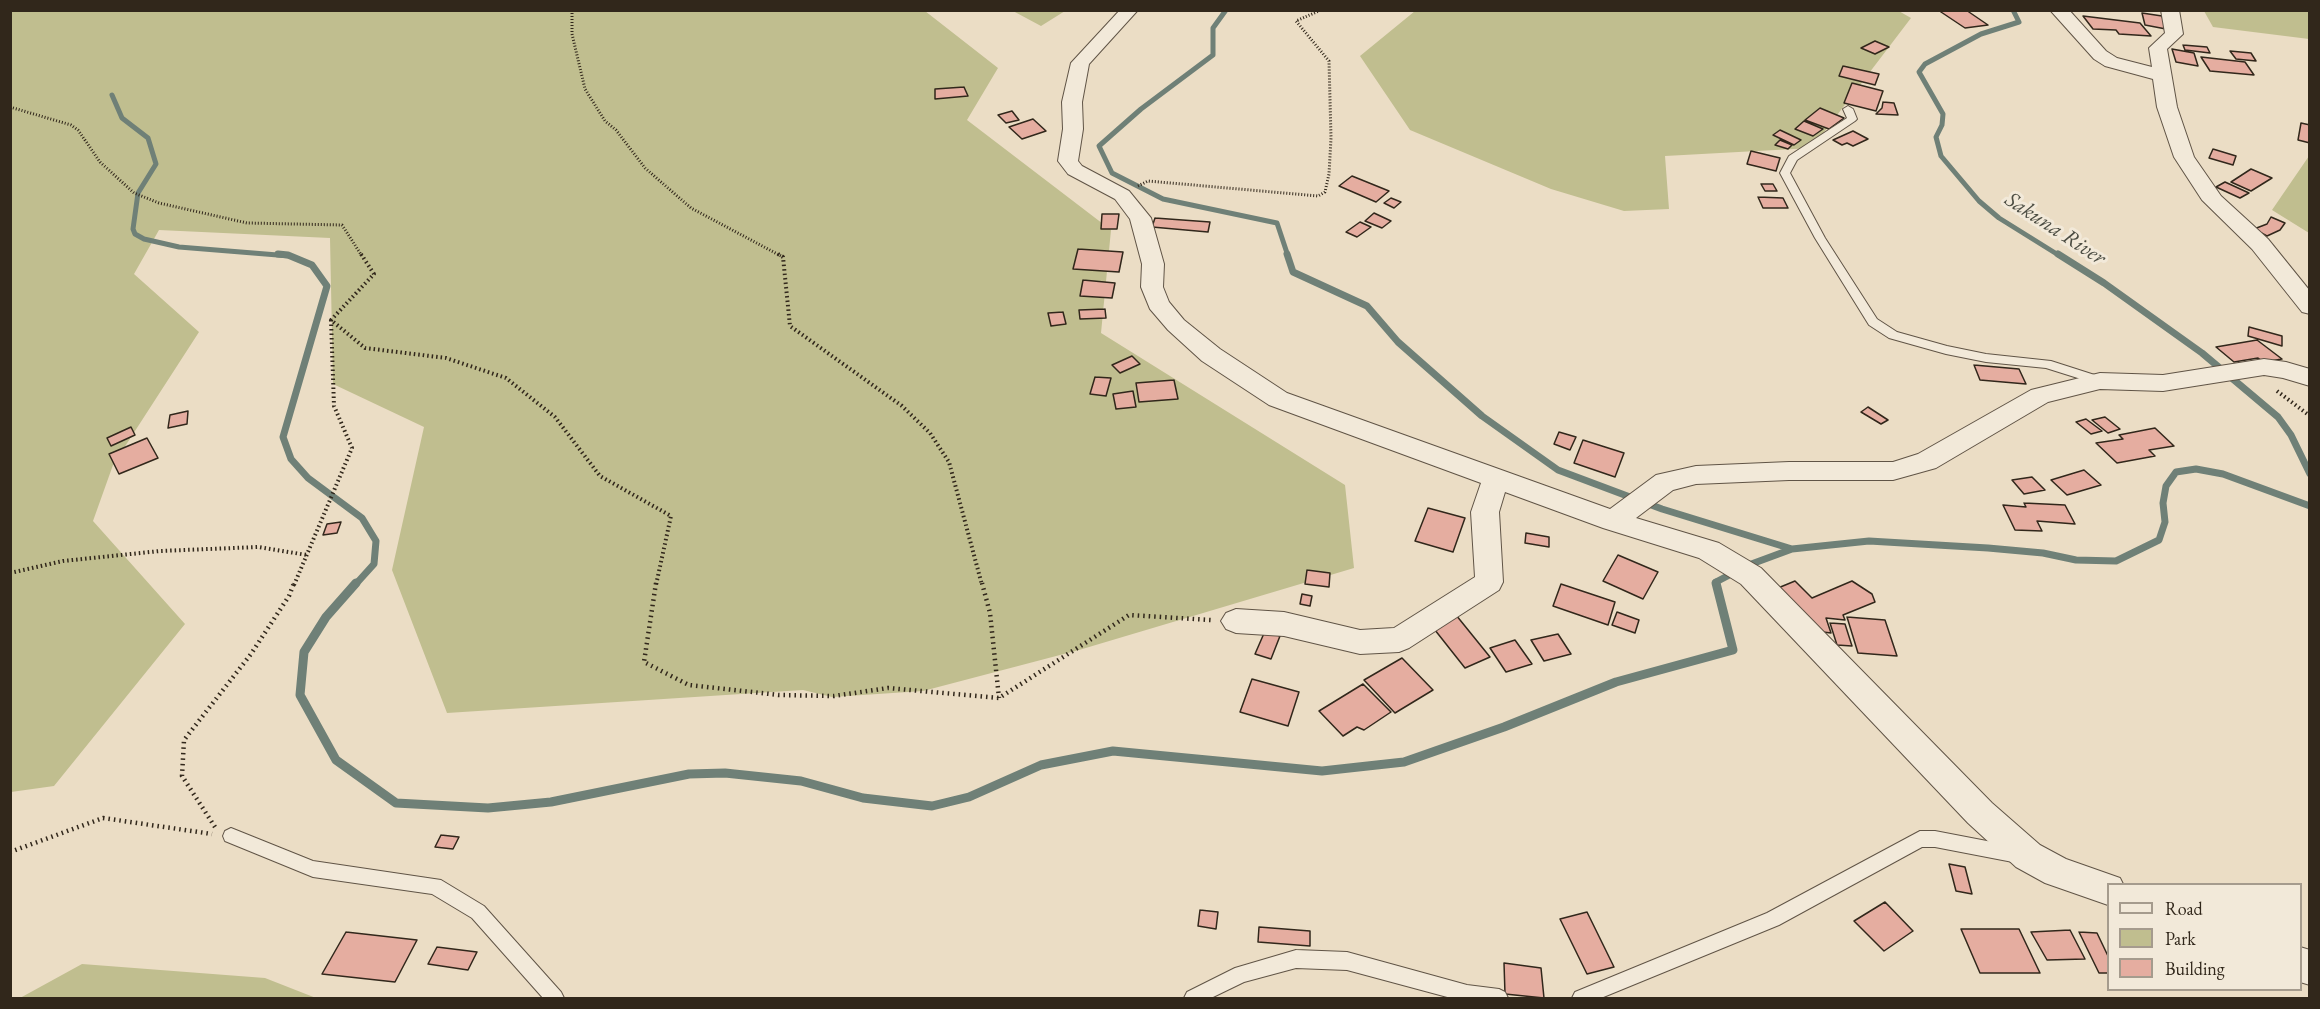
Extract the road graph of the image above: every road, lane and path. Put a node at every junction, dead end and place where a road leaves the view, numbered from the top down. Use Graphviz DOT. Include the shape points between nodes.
graph roads {
  1 [pos="572,10"];
  2 [pos="1130,10"];
  3 [pos="1321,10"];
  4 [pos="2058,10"];
  5 [pos="2170,10"];
  6 [pos="2162,76"];
  7 [pos="10,107"];
  8 [pos="1848,109"];
  9 [pos="1122,195"];
  10 [pos="2310,307"];
  11 [pos="331,320"];
  12 [pos="2310,378"];
  13 [pos="2100,381"];
  14 [pos="1496,478"];
  15 [pos="1629,509"];
  16 [pos="307,555"];
  17 [pos="10,573"];
  18 [pos="1236,621"];
  19 [pos="999,698"];
  20 [pos="231,836"];
  21 [pos="10,852"];
  22 [pos="2028,856"];
  23 [pos="2107,888"];
  24 [pos="555,999"];
  25 [pos="1194,999"];
  26 [pos="1499,999"];
  27 [pos="1581,999"];
  1 -- 19 [label="path" via="572,34 585,89 605,121 645,168 691,208 783,257 790,326 902,406 930,433 949,462 990,613"];
  2 -- 9 [label="street" via="1080,63 1072,102 1068,161 1074,170"];
  3 -- 9 [label="path" via="1296,21 1329,61 1331,138 1325,192 1318,196 1148,181"];
  4 -- 6 [label="street" via="2111,62"];
  5 -- 6 [label="street" via="2174,34 2158,48"];
  6 -- 10 [label="street" via="2172,127 2184,157 2213,200 2260,244"];
  7 -- 11 [label="path" via="71,125 100,162 134,193 159,203 247,223 342,225 374,274"];
  8 -- 13 [label="lane" via="1852,119 1793,158 1785,173 1873,322 1893,335 1946,350 2047,364"];
  9 -- 14 [label="street" via="1140,218 1146,235 1158,304 1211,355 1278,399"];
  11 -- 16 [label="path" via="334,406 352,448"];
  11 -- 19 [label="path" via="365,348 446,358 506,378 555,417 600,476 671,516 644,662 689,685 779,695 834,696 888,688"];
  12 -- 13 [label="street" via="2264,367 2163,383"];
  13 -- 15 [label="street" via="2040,396 1927,461 1893,471 1696,475 1665,482"];
  14 -- 15 [label="street"];
  14 -- 18 [label="street" via="1485,512 1488,582 1399,640 1360,642 1284,624"];
  15 -- 22 [label="street" via="1751,576 1980,813"];
  16 -- 17 [label="path" via="258,547 160,551 63,561"];
  16 -- 20 [label="path" via="289,596 251,654 184,740 182,776 213,826"];
  18 -- 19 [label="path" via="1130,615"];
  20 -- 21 [label="path" via="103,818"];
  20 -- 24 [label="lane" via="313,869 435,886 478,912"];
  22 -- 23 [label="street" via="2057,872"];
  22 -- 27 [label="lane" via="1920,839 1773,919"];
  25 -- 26 [label="lane" via="1241,974 1296,959 1347,962"];
}
